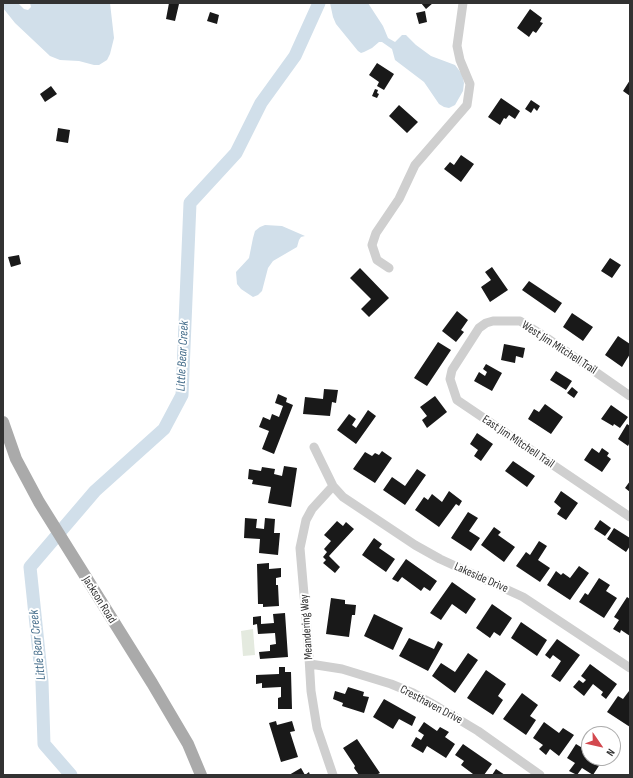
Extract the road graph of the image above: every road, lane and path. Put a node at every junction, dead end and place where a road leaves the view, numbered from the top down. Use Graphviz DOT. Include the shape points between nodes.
graph roads {
  1 [pos="463,3"];
  2 [pos="388,268"];
  3 [pos="468,344"];
  4 [pos="630,396"];
  5 [pos="3,422"];
  6 [pos="314,447"];
  7 [pos="332,486"];
  8 [pos="630,517"];
  9 [pos="310,664"];
  10 [pos="630,668"];
  11 [pos="201,775"];
  12 [pos="333,775"];
  13 [pos="540,775"];
  1 -- 2 [label="street" via="457,46 470,84 469,98 463,110 415,165 399,199 376,233 372,245 377,260"];
  3 -- 4 [label="street, West Jim Mitchell Trail" via="479,328 486,323 499,320 520,321"];
  3 -- 8 [label="street, East Jim Mitchell Trail" via="452,370 450,379 457,400"];
  5 -- 11 [label="main road, Jackson Road" via="16,459 69,551 180,730"];
  6 -- 7 [label="street"];
  7 -- 9 [label="street, Meandering Way" via="306,520 300,548"];
  7 -- 10 [label="street, Lakeside Drive" via="343,497 415,545 523,597"];
  9 -- 12 [label="street, Meandering Way" via="316,728"];
  9 -- 13 [label="street, Cresthaven Drive" via="342,669 413,693 478,731"];
}
